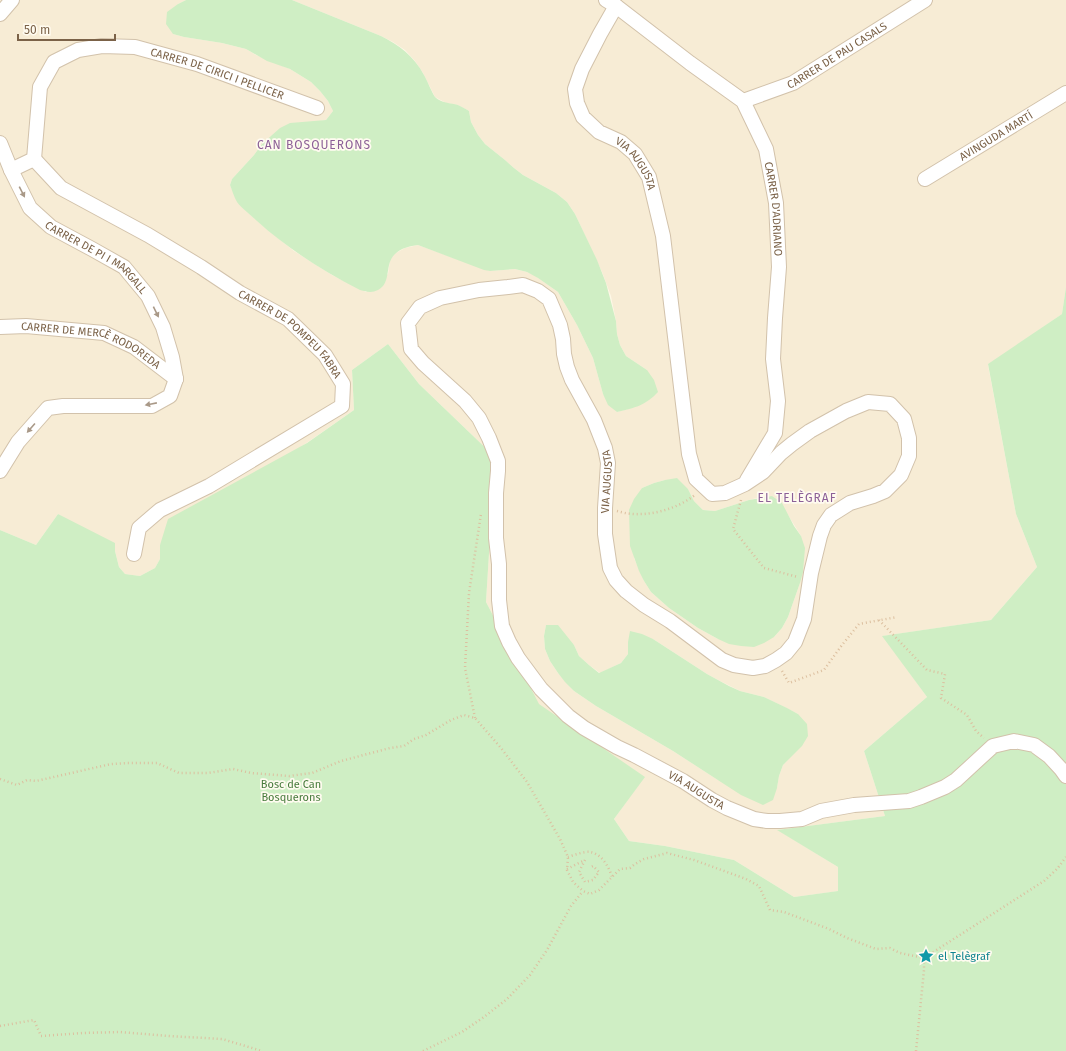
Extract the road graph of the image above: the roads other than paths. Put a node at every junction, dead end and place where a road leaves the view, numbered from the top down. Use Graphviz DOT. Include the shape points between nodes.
graph roads {
  1 [pos="12,0"];
  2 [pos="925,0"];
  3 [pos="611,3"];
  4 [pos="0,14"];
  5 [pos="1066,93"];
  6 [pos="743,101"];
  7 [pos="316,108"];
  8 [pos="0,143"];
  9 [pos="34,159"];
  10 [pos="11,170"];
  11 [pos="925,178"];
  12 [pos="0,327"];
  13 [pos="176,380"];
  14 [pos="0,471"];
  15 [pos="745,484"];
  16 [pos="134,554"];
  17 [pos="1066,776"];
  1 -- 4 [label="street"];
  2 -- 6 [label="street, CARRER DE PAU CASALS" via="793,84"];
  3 -- 6 [label="street, CARRER D'ADRIANO"];
  3 -- 15 [label="street, VIA AUGUSTA" via="575,89 577,103 584,117 599,132 620,142 635,154 649,177 663,236 689,454 696,479 712,494 725,493"];
  5 -- 11 [label="street, AVINGUDA MARTÍ"];
  6 -- 15 [label="street, CARRER D'ADRIANO" via="766,149 776,203 780,267 773,359 778,401 775,433"];
  7 -- 9 [label="street, CARRER DE CIRICI I PELLICER" via="197,64 135,47 102,46 78,50 54,62 40,87"];
  8 -- 10 [label="street, CARRER DE PI I MARGALL"];
  9 -- 10 [label="street"];
  9 -- 16 [label="street, CARRER DE POMPEU FABRA" via="61,188 148,235 240,293 288,319 325,355 342,384 342,406 209,486 160,510 139,528"];
  10 -- 13 [label="street, CARRER DE PI I MARGALL, one-way" via="30,208 51,227 124,267 148,296 164,327"];
  12 -- 13 [label="street, CARRER DE MERCÈ RODOREDA" via="26,326 104,333 134,347"];
  13 -- 14 [label="street, one-way" via="170,396 152,406 90,405 48,408 18,442"];
  15 -- 17 [label="street, VIA AUGUSTA" via="763,472 792,444 846,411 868,402 890,404 904,418 909,438 909,456 901,475 885,491 850,503 831,515 820,536 804,620 795,642 776,660 765,666 753,668 722,660 670,621 644,606 616,580 610,568 605,534 608,463 605,448 567,367 560,325 548,299 524,284 461,293 440,298 420,307 408,323 411,349 479,418 498,461 496,538 502,626 518,658 541,689 584,728 683,781 727,808 767,822 802,819 822,811 854,805 909,801 945,787 994,746 1014,740 1034,745 1049,756"];
}
